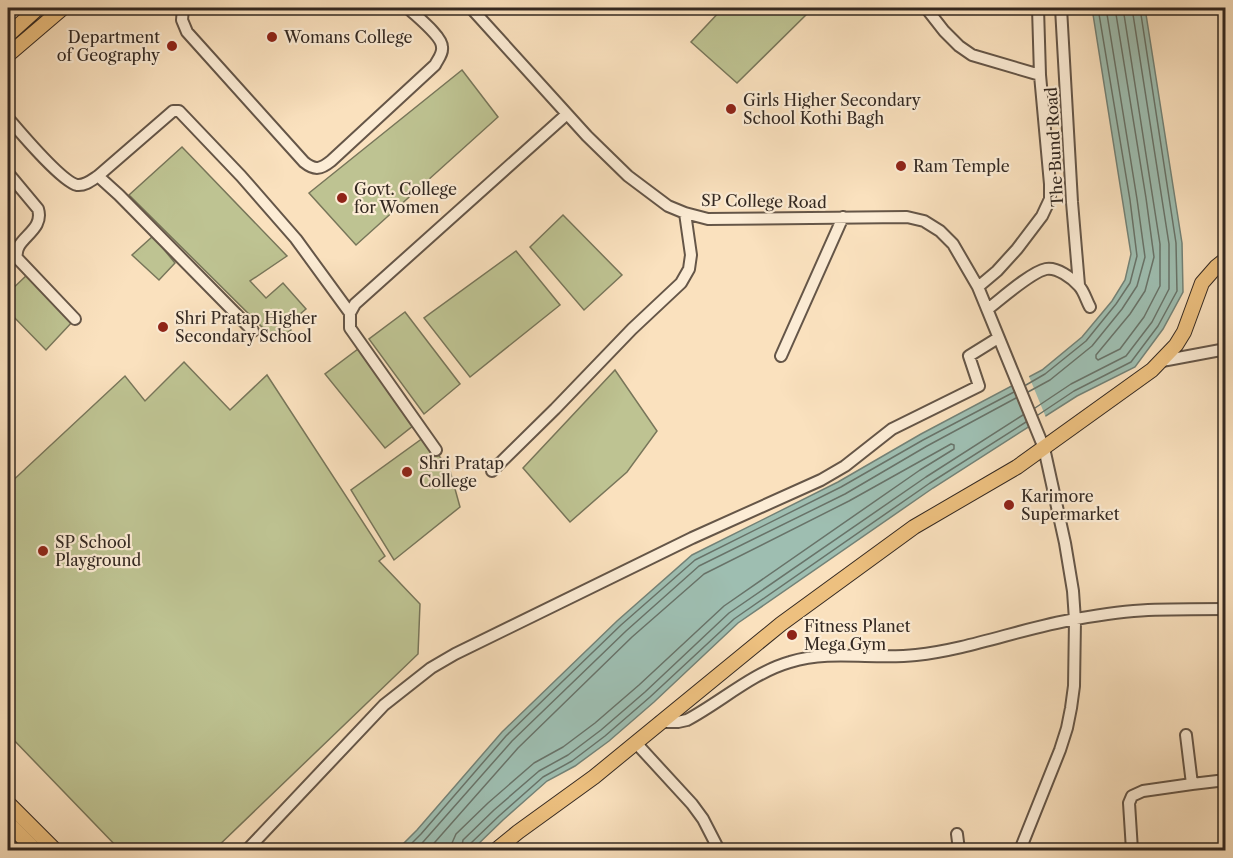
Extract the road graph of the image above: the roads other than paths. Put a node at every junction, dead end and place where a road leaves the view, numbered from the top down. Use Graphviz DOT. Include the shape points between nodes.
graph roads {
  1 [pos="38,8"];
  2 [pos="63,8"];
  3 [pos="183,8"];
  4 [pos="408,8"];
  5 [pos="471,8"];
  6 [pos="926,8"];
  7 [pos="1038,8"];
  8 [pos="1061,8"];
  9 [pos="8,35"];
  10 [pos="8,56"];
  11 [pos="1040,75"];
  12 [pos="567,114"];
  13 [pos="8,118"];
  14 [pos="8,173"];
  15 [pos="98,176"];
  16 [pos="685,213"];
  17 [pos="843,218"];
  18 [pos="1226,259"];
  19 [pos="1079,285"];
  20 [pos="978,287"];
  21 [pos="1090,307"];
  22 [pos="988,309"];
  23 [pos="350,313"];
  24 [pos="75,320"];
  25 [pos="253,331"];
  26 [pos="998,338"];
  27 [pos="1226,349"];
  28 [pos="781,356"];
  29 [pos="1162,361"];
  30 [pos="1041,441"];
  31 [pos="436,450"];
  32 [pos="492,471"];
  33 [pos="1226,609"];
  34 [pos="1075,620"];
  35 [pos="660,722"];
  36 [pos="1186,735"];
  37 [pos="636,743"];
  38 [pos="1226,780"];
  39 [pos="1192,784"];
  40 [pos="8,802"];
  41 [pos="8,823"];
  42 [pos="957,834"];
  43 [pos="34,850"];
  44 [pos="55,850"];
  45 [pos="247,850"];
  46 [pos="496,850"];
  47 [pos="719,850"];
  48 [pos="959,850"];
  49 [pos="1020,850"];
  50 [pos="1132,850"];
  1 -- 9 [label="main road"];
  2 -- 10 [label="main road"];
  3 -- 4 [label="street" via="187,32 304,162 318,169 440,57 442,43"];
  5 -- 12 [label="street, SP College Road"];
  6 -- 11 [label="street" via="944,31 972,55"];
  7 -- 11 [label="street"];
  8 -- 19 [label="street, The Bund Road"];
  11 -- 20 [label="street" via="1050,199 1017,249"];
  12 -- 16 [label="street, SP College Road" via="628,176 668,206"];
  12 -- 23 [label="street" via="355,304"];
  13 -- 15 [label="street" via="70,182 82,185"];
  14 -- 24 [label="street" via="38,209 40,218 19,246 17,258"];
  15 -- 23 [label="street" via="173,111 179,111 296,239"];
  15 -- 25 [label="street"];
  16 -- 17 [label="street, SP College Road" via="708,219"];
  16 -- 32 [label="street" via="691,255 681,283"];
  17 -- 20 [label="street, SP College Road" via="907,217 924,221 953,244"];
  17 -- 28 [label="street"];
  18 -- 29 [label="main road" via="1202,283 1184,332"];
  19 -- 21 [label="street"];
  19 -- 22 [label="street" via="1059,272 1045,269"];
  20 -- 22 [label="street, SP College Road"];
  22 -- 26 [label="street, SP College Road"];
  23 -- 31 [label="street" via="350,328"];
  26 -- 30 [label="street, SP College Road"];
  26 -- 45 [label="street" via="969,356 979,386 892,429 834,474 629,568 431,668 384,705"];
  27 -- 29 [label="street"];
  29 -- 30 [label="main road"];
  30 -- 34 [label="street, SP College Road" via="1065,543"];
  30 -- 35 [label="main road" via="1017,468 914,527 781,624"];
  33 -- 34 [label="street" via="1146,610"];
  34 -- 35 [label="street" via="967,647 917,655 825,656 788,662 687,720"];
  34 -- 49 [label="street, SP College Road" via="1074,686 1067,728"];
  35 -- 37 [label="main road"];
  36 -- 39 [label="street"];
  37 -- 46 [label="main road"];
  37 -- 47 [label="street" via="692,804"];
  38 -- 39 [label="street"];
  39 -- 50 [label="street" via="1132,796"];
  40 -- 44 [label="main road"];
  41 -- 43 [label="main road"];
  42 -- 48 [label="street"];
}
